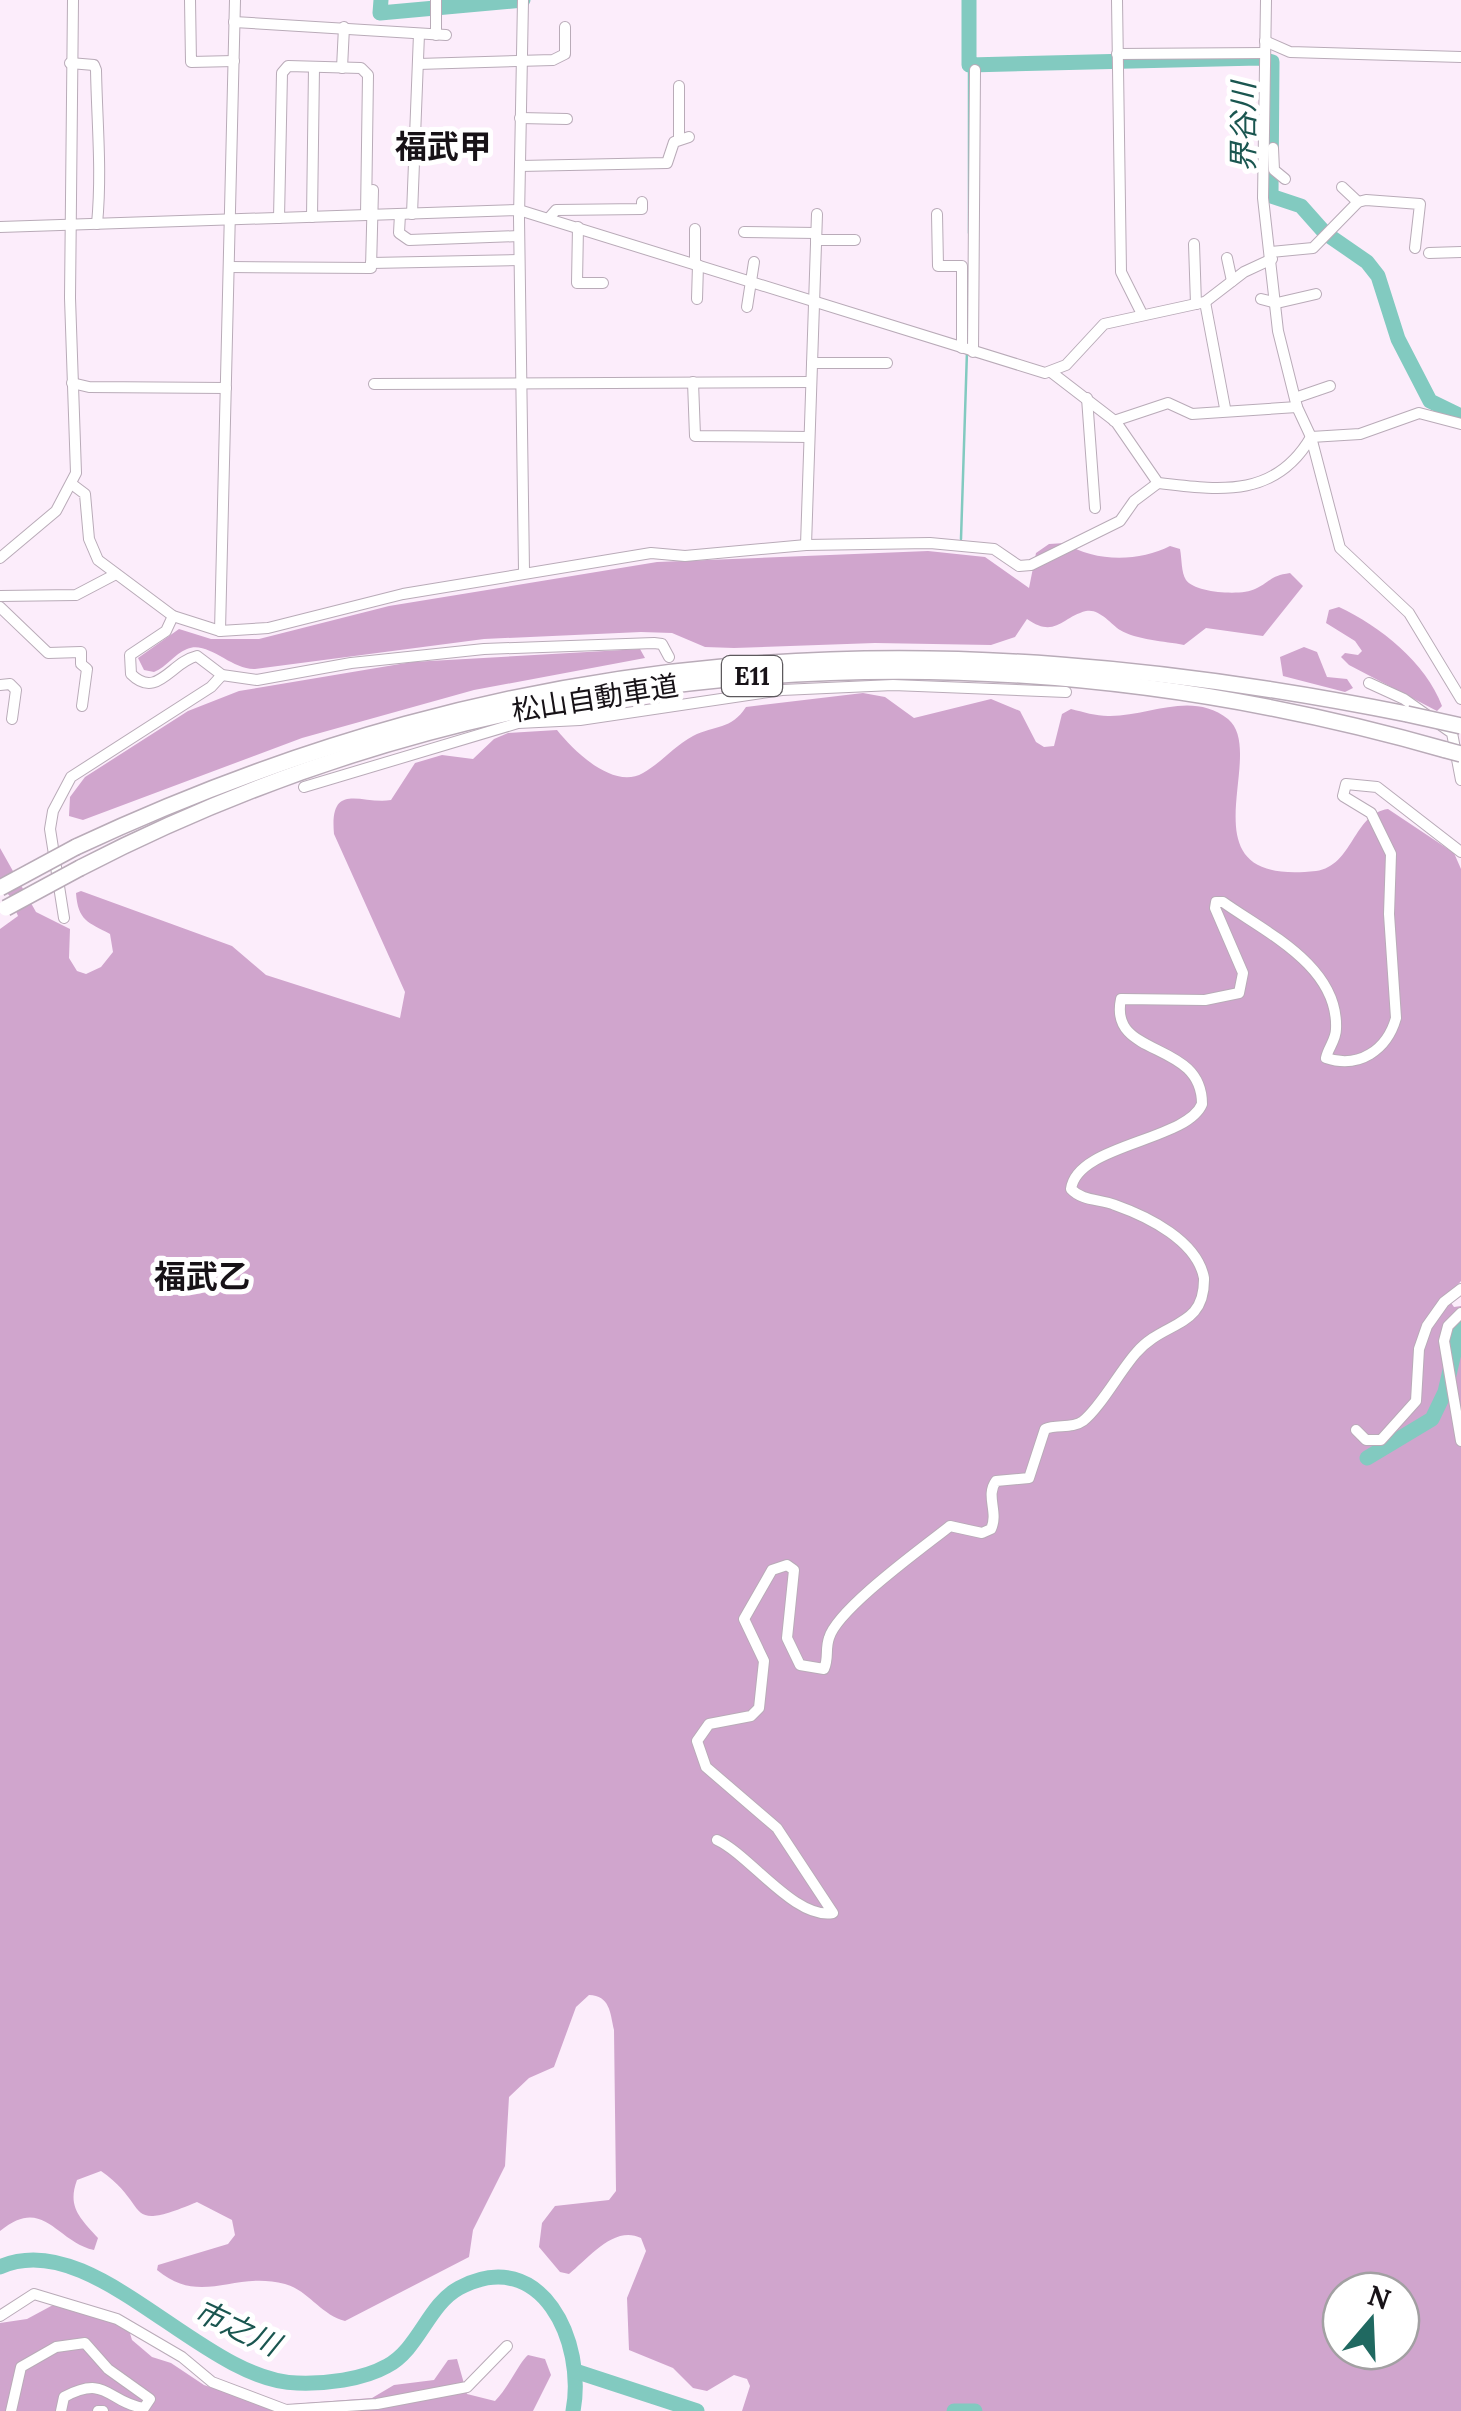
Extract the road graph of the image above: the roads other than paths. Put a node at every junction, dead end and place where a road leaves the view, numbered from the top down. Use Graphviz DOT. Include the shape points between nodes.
graph roads {
  1 [pos="73,0"];
  2 [pos="190,0"];
  3 [pos="235,0"];
  4 [pos="436,0"];
  5 [pos="522,0"];
  6 [pos="1117,0"];
  7 [pos="1266,0"];
  8 [pos="234,22"];
  9 [pos="344,26"];
  10 [pos="565,28"];
  11 [pos="419,34"];
  12 [pos="1265,53"];
  13 [pos="1461,57"];
  14 [pos="1117,58"];
  15 [pos="234,61"];
  16 [pos="70,63"];
  17 [pos="418,64"];
  18 [pos="521,64"];
  19 [pos="314,67"];
  20 [pos="342,68"];
  21 [pos="374,70"];
  22 [pos="975,70"];
  23 [pos="679,86"];
  24 [pos="520,118"];
  25 [pos="566,120"];
  26 [pos="1273,148"];
  27 [pos="520,166"];
  28 [pos="1269,170"];
  29 [pos="1284,179"];
  30 [pos="1342,187"];
  31 [pos="642,202"];
  32 [pos="1358,202"];
  33 [pos="519,210"];
  34 [pos="406,214"];
  35 [pos="816,214"];
  36 [pos="936,214"];
  37 [pos="370,215"];
  38 [pos="312,217"];
  39 [pos="280,218"];
  40 [pos="549,218"];
  41 [pos="230,220"];
  42 [pos="97,224"];
  43 [pos="72,225"];
  44 [pos="0,227"];
  45 [pos="578,227"];
  46 [pos="695,228"];
  47 [pos="744,232"];
  48 [pos="519,236"];
  49 [pos="816,236"];
  50 [pos="855,240"];
  51 [pos="1194,244"];
  52 [pos="1415,248"];
  53 [pos="1461,252"];
  54 [pos="1429,253"];
  55 [pos="1272,255"];
  56 [pos="1228,258"];
  57 [pos="519,260"];
  58 [pos="754,262"];
  59 [pos="371,264"];
  60 [pos="696,265"];
  61 [pos="229,267"];
  62 [pos="748,281"];
  63 [pos="1232,281"];
  64 [pos="602,283"];
  65 [pos="1316,294"];
  66 [pos="698,299"];
  67 [pos="1262,300"];
  68 [pos="814,302"];
  69 [pos="1200,303"];
  70 [pos="1276,303"];
  71 [pos="746,307"];
  72 [pos="1142,314"];
  73 [pos="968,350"];
  74 [pos="812,362"];
  75 [pos="887,363"];
  76 [pos="1051,372"];
  77 [pos="520,382"];
  78 [pos="693,382"];
  79 [pos="811,382"];
  80 [pos="72,383"];
  81 [pos="374,384"];
  82 [pos="1330,386"];
  83 [pos="226,388"];
  84 [pos="1087,398"];
  85 [pos="1296,402"];
  86 [pos="1225,408"];
  87 [pos="1114,420"];
  88 [pos="1461,424"];
  89 [pos="810,437"];
  90 [pos="1311,438"];
  91 [pos="1158,483"];
  92 [pos="72,485"];
  93 [pos="1095,508"];
  94 [pos="806,546"];
  95 [pos="0,558"];
  96 [pos="524,571"];
  97 [pos="116,574"];
  98 [pos="0,596"];
  99 [pos="0,607"];
  100 [pos="173,616"];
  101 [pos="220,631"];
  102 [pos="669,657"];
  103 [pos="222,675"];
  104 [pos="1369,683"];
  105 [pos="0,685"];
  106 [pos="1066,692"];
  107 [pos="674,694"];
  108 [pos="1461,700"];
  109 [pos="82,706"];
  110 [pos="676,707"];
  111 [pos="12,719"];
  112 [pos="1461,726"];
  113 [pos="1454,752"];
  114 [pos="1461,780"];
  115 [pos="304,787"];
  116 [pos="1461,852"];
  117 [pos="0,888"];
  118 [pos="3,910"];
  119 [pos="64,918"];
  120 [pos="1458,1295"];
  121 [pos="1461,1313"];
  122 [pos="1356,1430"];
  123 [pos="1461,1441"];
  124 [pos="717,1840"];
  125 [pos="0,2316"];
  126 [pos="507,2346"];
  127 [pos="12,2411"];
  128 [pos="61,2411"];
  1 -- 16 [label="street"];
  2 -- 15 [label="street" via="191,62"];
  3 -- 8 [label="street"];
  4 -- 11 [label="street" via="440,34"];
  5 -- 18 [label="street"];
  6 -- 14 [label="street"];
  7 -- 12 [label="street"];
  8 -- 9 [label="street"];
  8 -- 15 [label="street"];
  9 -- 11 [label="street"];
  9 -- 20 [label="street"];
  10 -- 18 [label="street" via="565,54"];
  11 -- 17 [label="street"];
  12 -- 13 [label="street"];
  12 -- 14 [label="street"];
  12 -- 28 [label="street"];
  14 -- 72 [label="street" via="1121,272"];
  15 -- 41 [label="street"];
  16 -- 42 [label="street" via="94,64 96,70 103,164"];
  16 -- 43 [label="street"];
  17 -- 18 [label="street"];
  17 -- 34 [label="street"];
  18 -- 24 [label="street"];
  19 -- 20 [label="street"];
  19 -- 38 [label="street"];
  19 -- 39 [label="street" via="288,66 282,73"];
  20 -- 37 [label="street" via="368,75"];
  21 -- 37 [label="street"];
  22 -- 73 [label="street"];
  23 -- 27 [label="street" via="684,138 667,163"];
  24 -- 25 [label="street"];
  24 -- 27 [label="street"];
  26 -- 28 [label="street"];
  27 -- 33 [label="street"];
  28 -- 29 [label="street"];
  28 -- 55 [label="street"];
  30 -- 32 [label="street"];
  31 -- 40 [label="street" via="642,209 556,210"];
  32 -- 52 [label="street" via="1420,204"];
  32 -- 55 [label="street" via="1330,236 1305,250"];
  33 -- 34 [label="street"];
  33 -- 40 [label="street"];
  33 -- 48 [label="street"];
  34 -- 37 [label="street"];
  34 -- 48 [label="street" via="399,234 410,240"];
  35 -- 49 [label="street"];
  36 -- 73 [label="street" via="938,266 962,266"];
  37 -- 38 [label="street"];
  37 -- 59 [label="street"];
  38 -- 39 [label="street"];
  39 -- 41 [label="street"];
  40 -- 45 [label="street"];
  41 -- 42 [label="street"];
  41 -- 61 [label="street"];
  42 -- 43 [label="street"];
  43 -- 44 [label="street"];
  43 -- 80 [label="street"];
  45 -- 60 [label="street"];
  45 -- 64 [label="street" via="577,283"];
  46 -- 60 [label="street"];
  47 -- 49 [label="street"];
  48 -- 57 [label="street"];
  49 -- 50 [label="street"];
  49 -- 68 [label="street"];
  51 -- 69 [label="street"];
  53 -- 54 [label="street"];
  55 -- 63 [label="street"];
  55 -- 70 [label="street"];
  56 -- 63 [label="street"];
  57 -- 59 [label="street"];
  57 -- 77 [label="street"];
  58 -- 62 [label="street"];
  59 -- 61 [label="street"];
  60 -- 62 [label="street"];
  60 -- 66 [label="street"];
  61 -- 83 [label="street"];
  62 -- 68 [label="street"];
  62 -- 71 [label="street"];
  63 -- 69 [label="street"];
  65 -- 70 [label="street"];
  67 -- 70 [label="street"];
  68 -- 73 [label="street"];
  68 -- 74 [label="street"];
  69 -- 72 [label="street"];
  69 -- 86 [label="street"];
  70 -- 85 [label="street"];
  72 -- 76 [label="street" via="1096,330 1066,366"];
  73 -- 76 [label="street"];
  74 -- 75 [label="street"];
  74 -- 79 [label="street"];
  76 -- 84 [label="street"];
  77 -- 78 [label="street"];
  77 -- 81 [label="street"];
  77 -- 96 [label="street"];
  78 -- 79 [label="street"];
  78 -- 89 [label="street" via="695,436"];
  79 -- 89 [label="street"];
  80 -- 83 [label="street"];
  80 -- 92 [label="street"];
  82 -- 85 [label="street"];
  83 -- 101 [label="street"];
  84 -- 87 [label="street"];
  84 -- 93 [label="street"];
  85 -- 86 [label="street"];
  85 -- 90 [label="street"];
  86 -- 87 [label="street" via="1192,414 1168,403"];
  87 -- 91 [label="street"];
  88 -- 90 [label="street" via="1418,413 1360,434"];
  89 -- 94 [label="street"];
  90 -- 91 [label="street" via="1288,468 1240,489"];
  90 -- 108 [label="street" via="1340,548 1409,613"];
  91 -- 94 [label="street" via="1120,521 1031,565 972,546"];
  92 -- 95 [label="street" via="56,511"];
  92 -- 97 [label="street" via="87,499 90,546"];
  94 -- 96 [label="street" via="686,556 650,552"];
  96 -- 101 [label="street" via="268,628"];
  97 -- 98 [label="street" via="76,595"];
  97 -- 100 [label="street"];
  99 -- 109 [label="street" via="48,653 81,652"];
  100 -- 101 [label="street"];
  100 -- 103 [label="street" via="166,631 130,655 131,674 154,684 197,656"];
  102 -- 103 [label="street" via="662,644 572,644 352,663 257,680"];
  103 -- 119 [label="street" via="71,778 50,829"];
  104 -- 114 [label="street" via="1452,733"];
  105 -- 111 [label="street" via="16,690"];
  106 -- 110 [label="street" via="830,686"];
  107 -- 110 [label="street"];
  110 -- 115 [label="street" via="518,724"];
  112 -- 117 [label="highway, 松山自動車道 / E11, bridge" via="1180,674 1008,659 861,657 712,666 530,693 376,732 202,792"];
  113 -- 118 [label="highway, 松山自動車道 / E11, bridge" via="1291,710 1117,682 943,670 781,673 562,701 427,732 236,796"];
  116 -- 124 [label="street" via="1377,787 1346,784 1342,796 1370,812 1392,862 1396,1018 1372,1054 1326,1058 1335,1018 1301,953 1218,901 1225,940 1245,979 1239,993 1121,1000 1126,1034 1187,1067 1202,1104 1193,1118 1105,1152 1071,1189 1184,1242 1204,1278 1198,1310 1146,1341 1082,1422 1045,1430 1030,1478 996,1481 991,1529 950,1526 895,1564 832,1632 824,1669 804,1667 788,1647 796,1578 787,1566 772,1570 744,1620 764,1662 759,1708 752,1716 708,1724 700,1731 698,1752 706,1768 794,1847 833,1913 822,1914 776,1890 738,1851"];
  120 -- 122 [label="street" via="1434,1313 1421,1338 1419,1390 1404,1417 1380,1440 1366,1440"];
  121 -- 123 [label="street" via="1444,1341"];
  125 -- 126 [label="street" via="34,2294 55,2297 142,2331 212,2382 301,2411 467,2387"];
  127 -- 128 [label="street" via="21,2367 78,2342 150,2398 144,2408 136,2407 106,2388 85,2388 64,2397"];
}
